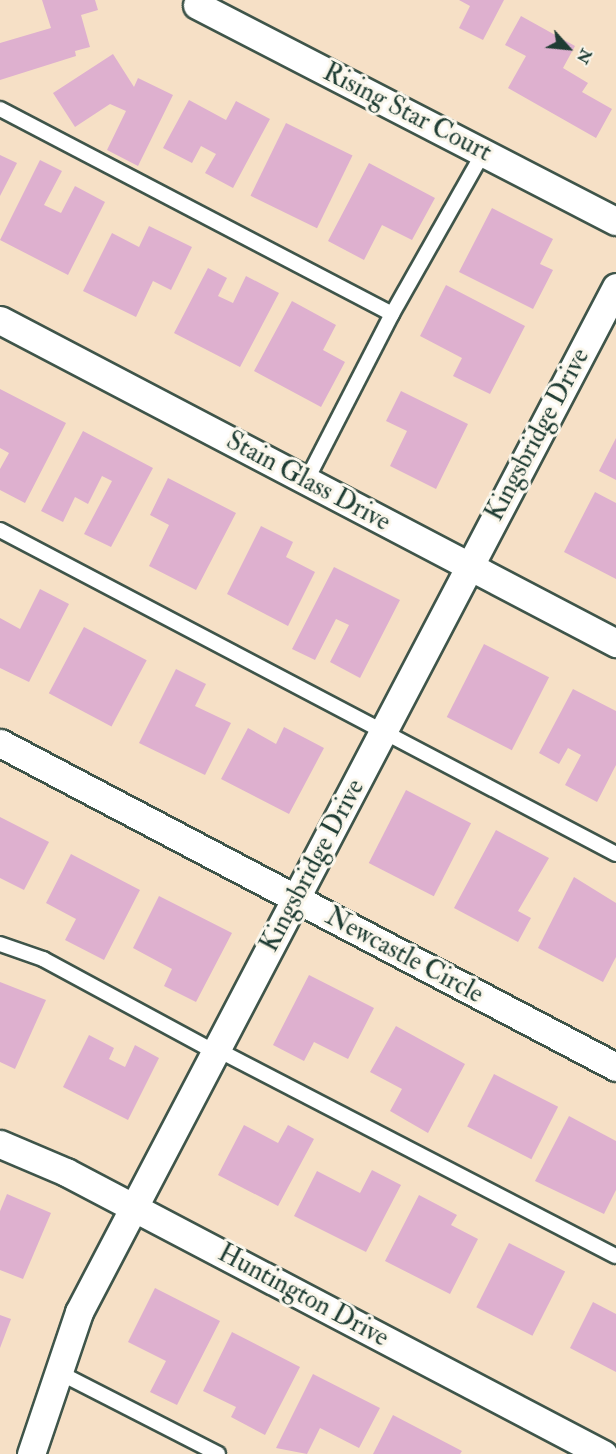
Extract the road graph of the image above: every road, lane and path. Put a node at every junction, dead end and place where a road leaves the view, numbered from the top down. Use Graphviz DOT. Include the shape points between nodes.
graph roads {
  1 [pos="198,5"];
  2 [pos="0,109"];
  3 [pos="483,153"];
  4 [pos="616,221"];
  5 [pos="616,287"];
  6 [pos="393,315"];
  7 [pos="0,320"];
  8 [pos="306,481"];
  9 [pos="0,530"];
  10 [pos="469,567"];
  11 [pos="616,643"];
  12 [pos="383,733"];
  13 [pos="0,743"];
  14 [pos="616,854"];
  15 [pos="296,899"];
  16 [pos="0,944"];
  17 [pos="216,1051"];
  18 [pos="616,1067"];
  19 [pos="0,1144"];
  20 [pos="133,1207"];
  21 [pos="616,1256"];
  22 [pos="56,1371"];
  23 [pos="31,1454"];
  24 [pos="218,1454"];
  25 [pos="603,1454"];
  1 -- 3 [label="street, Rising Star Court"];
  2 -- 6 [label="lane"];
  3 -- 4 [label="street, Rising Star Court"];
  3 -- 6 [label="lane"];
  5 -- 10 [label="street, Kingsbridge Drive"];
  6 -- 8 [label="lane"];
  7 -- 8 [label="street, Stain Glass Drive"];
  8 -- 10 [label="street, Stain Glass Drive"];
  9 -- 12 [label="lane"];
  10 -- 11 [label="street, Stain Glass Drive"];
  10 -- 12 [label="street, Kingsbridge Drive"];
  12 -- 14 [label="lane"];
  12 -- 15 [label="street, Kingsbridge Drive"];
  13 -- 15 [label="street, Newcastle Circle"];
  15 -- 17 [label="street, Kingsbridge Drive"];
  15 -- 18 [label="street, Newcastle Circle"];
  16 -- 17 [label="lane" via="43,959"];
  17 -- 20 [label="street, Kingsbridge Drive"];
  17 -- 21 [label="lane"];
  19 -- 20 [label="street, Huntington Drive"];
  20 -- 22 [label="street, Kingsbridge Drive" via="79,1312"];
  20 -- 25 [label="street, Huntington Drive"];
  22 -- 23 [label="street, Kingsbridge Drive"];
  22 -- 24 [label="lane"];
}
